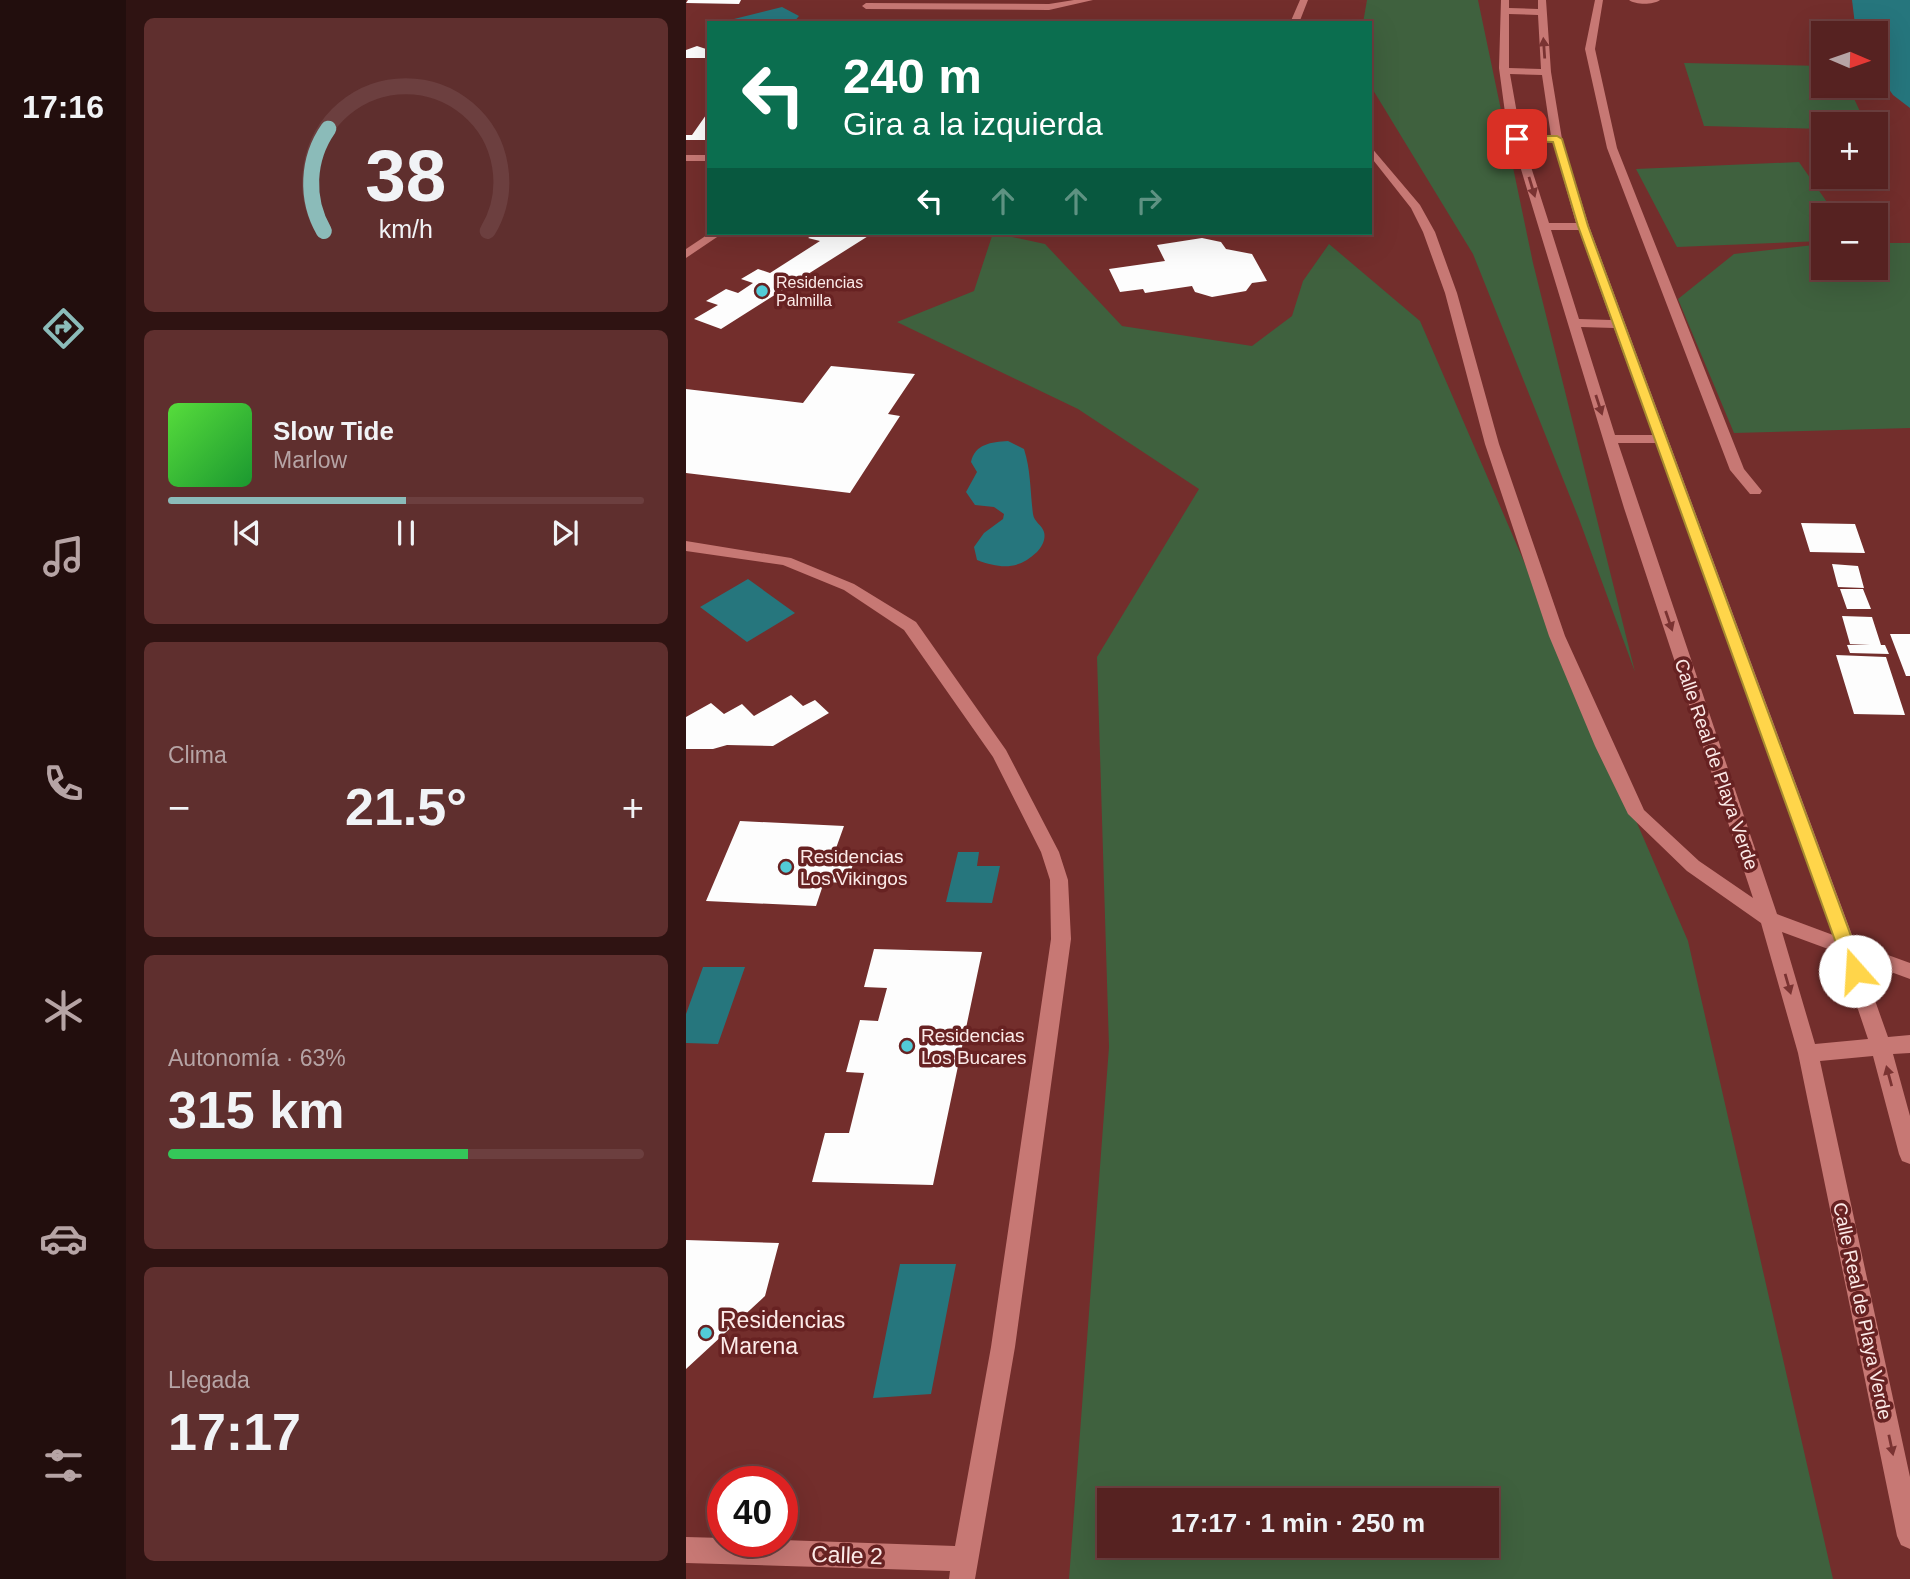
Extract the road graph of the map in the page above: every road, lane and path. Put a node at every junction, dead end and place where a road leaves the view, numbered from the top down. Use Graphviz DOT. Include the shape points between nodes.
graph roads {
  1 [pos="1089,0"];
  2 [pos="1304,0"];
  3 [pos="1599,0"];
  4 [pos="1633,0"];
  5 [pos="1656,0"];
  6 [pos="1505,6"];
  7 [pos="1542,6"];
  8 [pos="866,7"];
  9 [pos="1295,21"];
  10 [pos="1504,71"];
  11 [pos="1546,72"];
  12 [pos="1517,139"];
  13 [pos="1557,139"];
  14 [pos="1372,152"];
  15 [pos="686,158"];
  16 [pos="707,158"];
  17 [pos="1544,226"];
  18 [pos="1583,226"];
  19 [pos="714,235"];
  20 [pos="686,254"];
  21 [pos="1572,323"];
  22 [pos="1618,324"];
  23 [pos="1610,439"];
  24 [pos="1660,439"];
  25 [pos="1755,491"];
  26 [pos="686,546"];
  27 [pos="1769,919"];
  28 [pos="1847,947"];
  29 [pos="1910,971"];
  30 [pos="1910,1044"];
  31 [pos="1880,1045"];
  32 [pos="1808,1052"];
  33 [pos="1910,1154"];
  34 [pos="1910,1536"];
  35 [pos="686,1550"];
  36 [pos="964,1569"];
  1 -- 8 [label="street" via="1049,7"];
  2 -- 9 [label="street"];
  3 -- 25 [label="street" via="1590,49 1612,148 1737,470"];
  4 -- 5 [label="street"];
  6 -- 7 [label="street"];
  6 -- 10 [label="street, Calle Real de Playa Verde"];
  11 -- 7 [label="street, one-way"];
  10 -- 11 [label="street"];
  10 -- 12 [label="street, Calle Real de Playa Verde"];
  11 -- 13 [label="street"];
  12 -- 13 [label="street"];
  12 -- 17 [label="street, Calle Real de Playa Verde, one-way"];
  13 -- 18 [label="street"];
  14 -- 27 [label="street" via="1416,207 1429,232 1451,293 1492,444 1557,636 1637,814 1693,866"];
  15 -- 16 [label="street"];
  17 -- 18 [label="street"];
  17 -- 21 [label="street, Calle Real de Playa Verde"];
  18 -- 22 [label="street"];
  19 -- 20 [label="street"];
  21 -- 22 [label="street"];
  21 -- 23 [label="street, Calle Real de Playa Verde, one-way"];
  22 -- 24 [label="street"];
  23 -- 24 [label="street"];
  23 -- 27 [label="street, Calle Real de Playa Verde, one-way"];
  24 -- 28 [label="street"];
  26 -- 36 [label="street" via="786,561 849,587 910,626 1000,754 1050,852 1059,880 1061,939 1003,1347"];
  27 -- 28 [label="street"];
  27 -- 32 [label="street, Calle Real de Playa Verde, one-way"];
  28 -- 29 [label="street"];
  28 -- 31 [label="street"];
  30 -- 31 [label="street"];
  31 -- 32 [label="street"];
  33 -- 31 [label="street, one-way"];
  32 -- 34 [label="street, Calle Real de Playa Verde, one-way"];
  35 -- 36 [label="street, Calle 2"];
}
